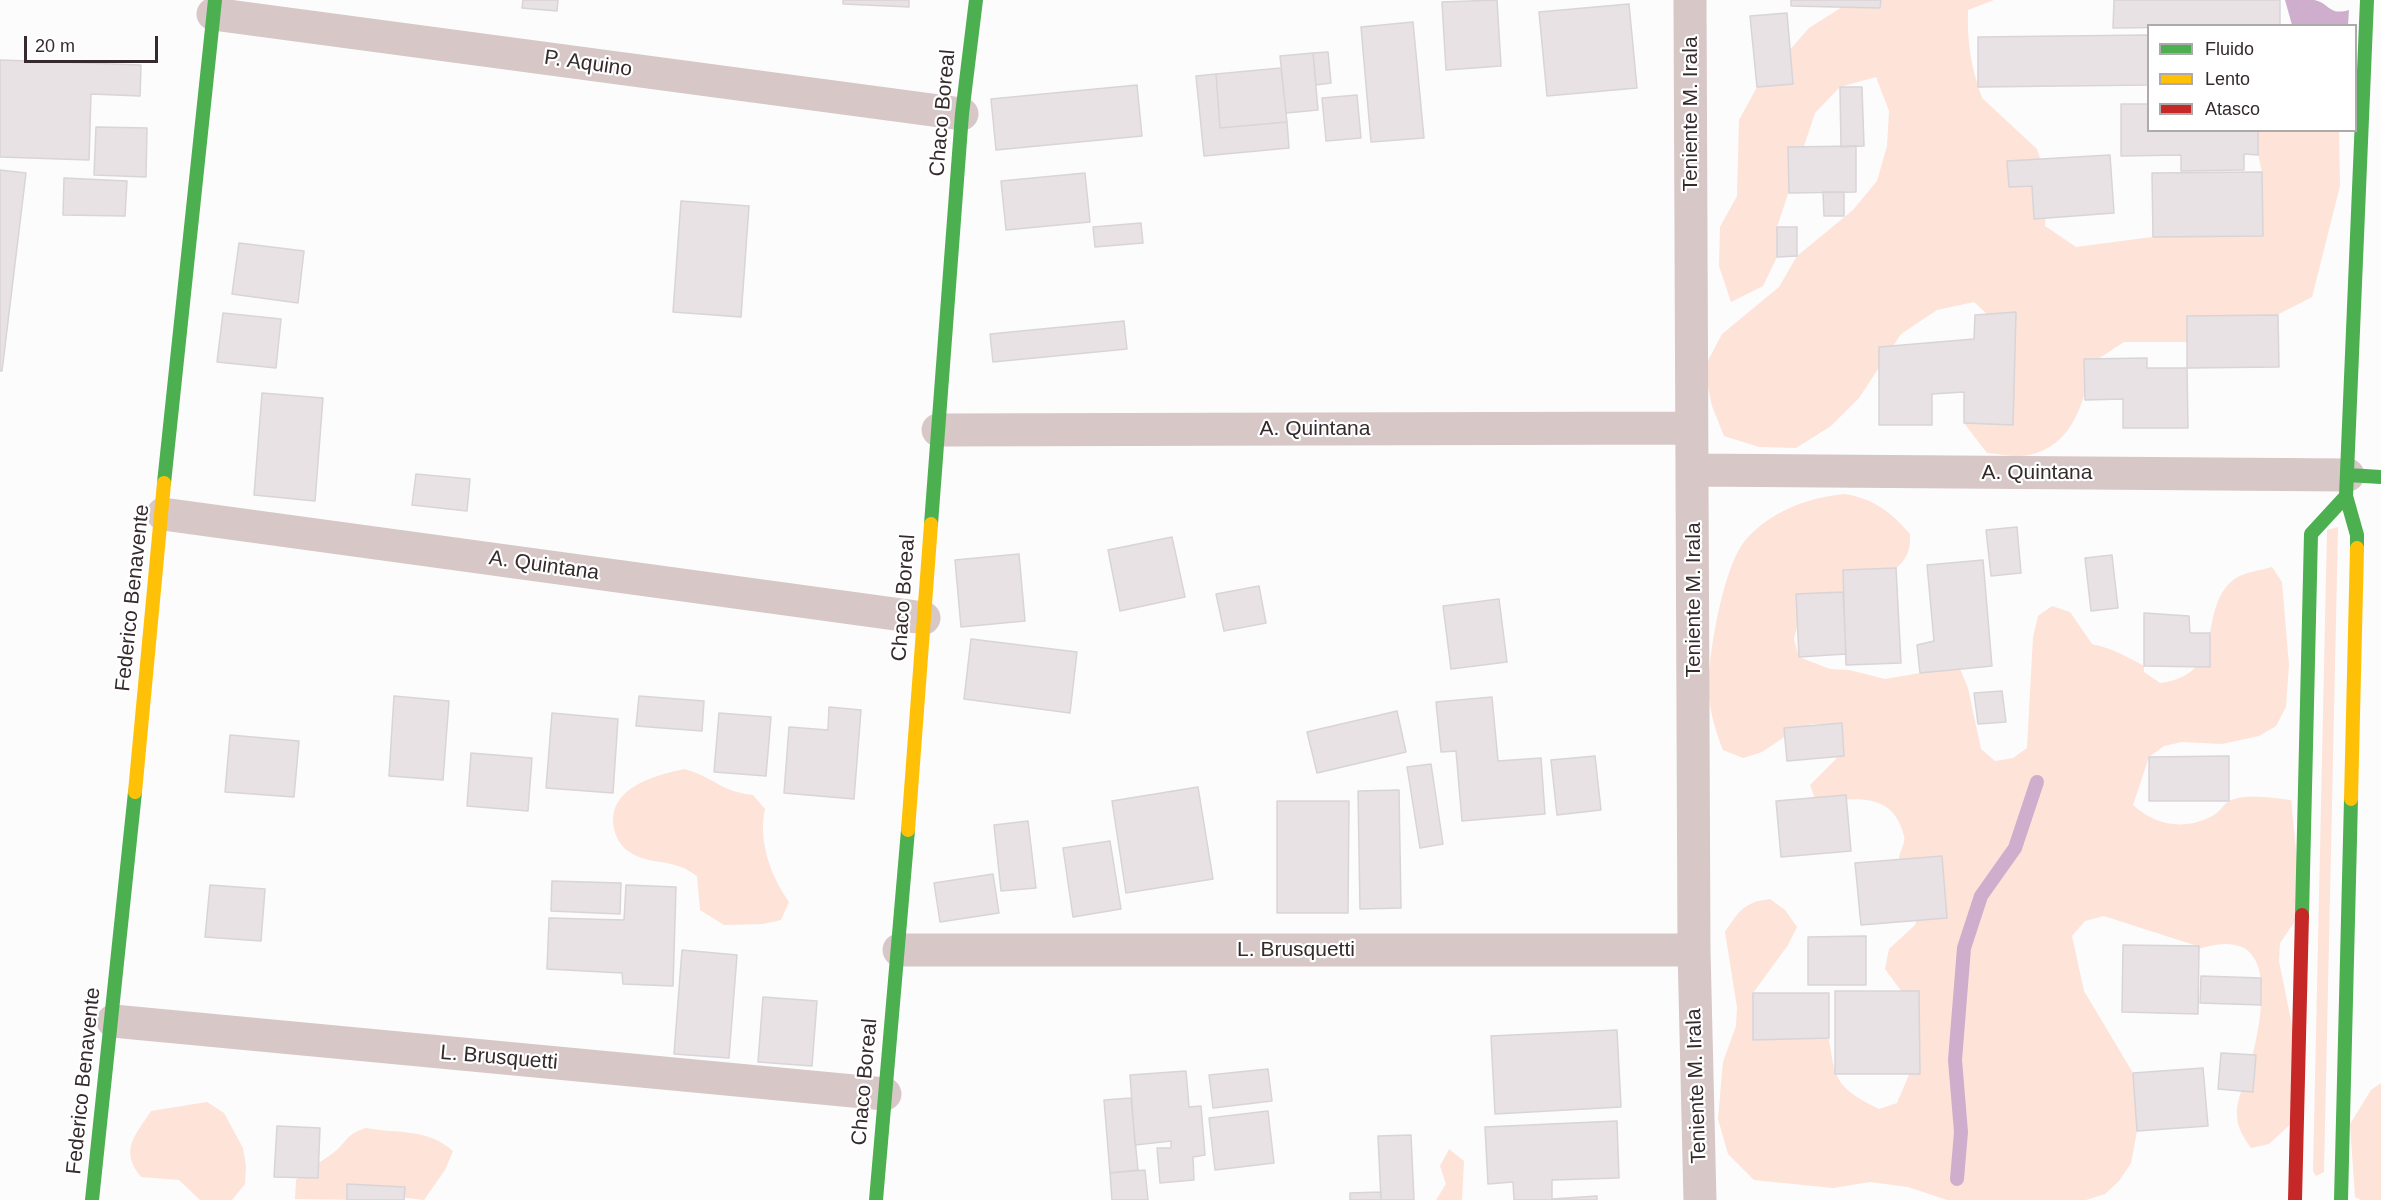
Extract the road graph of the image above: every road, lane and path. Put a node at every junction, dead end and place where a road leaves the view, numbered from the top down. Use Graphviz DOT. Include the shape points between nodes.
graph roads {
  1 [pos="976,0"];
  2 [pos="1690,0"];
  3 [pos="2367,0"];
  4 [pos="214,7"];
  5 [pos="962,114"];
  6 [pos="1691,428"];
  7 [pos="938,430"];
  8 [pos="1694,470"];
  9 [pos="2381,477"];
  10 [pos="2347,486"];
  11 [pos="163,514"];
  12 [pos="924,618"];
  13 [pos="899,950"];
  14 [pos="1694,950"];
  15 [pos="113,1021"];
  16 [pos="885,1094"];
  17 [pos="92,1200"];
  18 [pos="876,1200"];
  19 [pos="1700,1200"];
  20 [pos="2295,1200"];
  21 [pos="2342,1200"];
  1 -- 5 [label="street, Chaco Boreal"];
  2 -- 6 [label="street, Teniente M. Irala"];
  3 -- 10 [label="street"];
  4 -- 5 [label="street, P. Aquino"];
  4 -- 11 [label="street, Federico Benavente"];
  5 -- 7 [label="street, Chaco Boreal"];
  6 -- 7 [label="street, A. Quintana"];
  6 -- 8 [label="street, Teniente M. Irala"];
  7 -- 12 [label="street, Chaco Boreal"];
  8 -- 10 [label="street, A. Quintana"];
  8 -- 14 [label="street, Teniente M. Irala"];
  9 -- 10 [label="street, A. Quintana"];
  10 -- 20 [label="street" via="2311,534"];
  10 -- 21 [label="street" via="2356,535"];
  11 -- 12 [label="street, A. Quintana"];
  11 -- 15 [label="street, Federico Benavente"];
  12 -- 13 [label="street, Chaco Boreal"];
  13 -- 14 [label="street, L. Brusquetti"];
  13 -- 16 [label="street, Chaco Boreal"];
  14 -- 19 [label="street, Teniente M. Irala"];
  15 -- 16 [label="street, L. Brusquetti"];
  15 -- 17 [label="street, Federico Benavente"];
  16 -- 18 [label="street, Chaco Boreal"];
}
